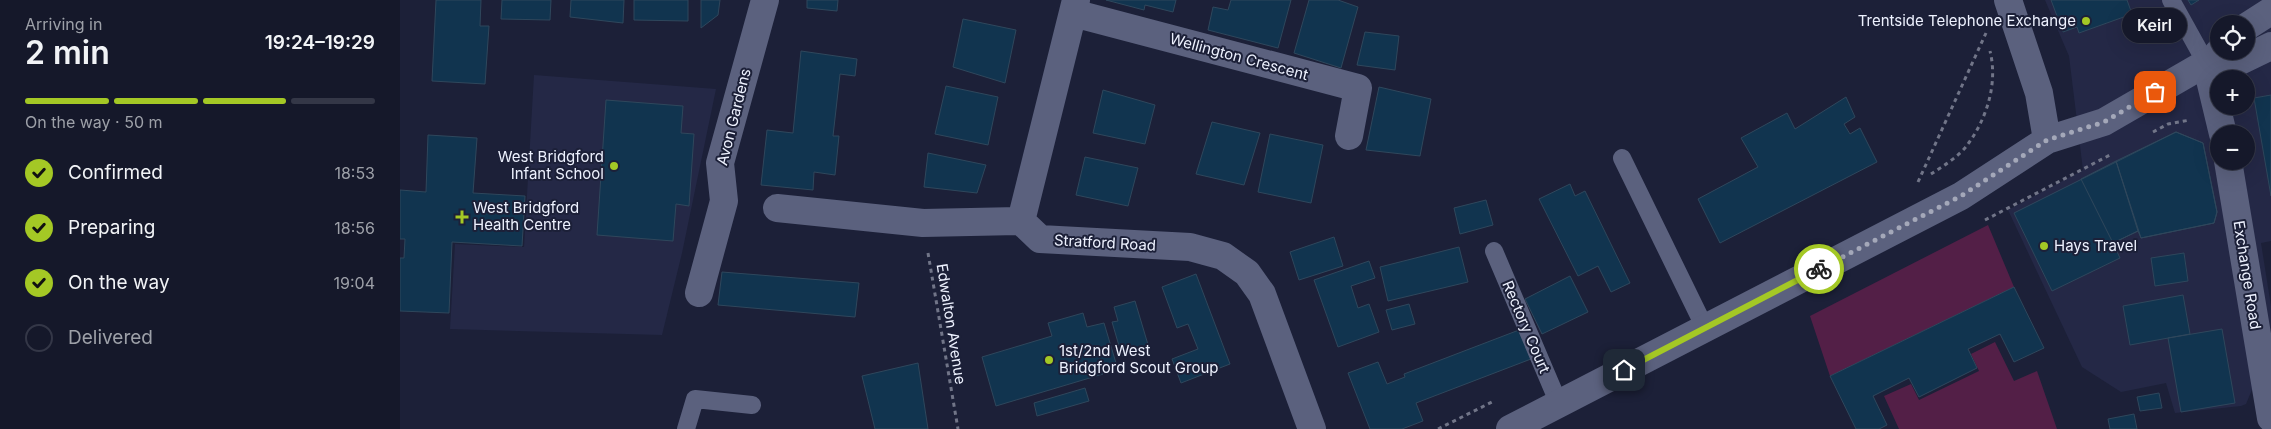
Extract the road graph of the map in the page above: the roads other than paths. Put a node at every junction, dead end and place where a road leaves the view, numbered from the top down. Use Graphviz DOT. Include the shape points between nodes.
graph roads {
  1 [pos="765,0"];
  2 [pos="2008,0"];
  3 [pos="2171,0"];
  4 [pos="1074,6"];
  5 [pos="2271,11"];
  6 [pos="2255,21"];
  7 [pos="2271,46"];
  8 [pos="2210,54"];
  9 [pos="2255,54"];
  10 [pos="2210,60"];
  11 [pos="2213,60"];
  12 [pos="2226,60"];
  13 [pos="2242,60"];
  14 [pos="2222,125"];
  15 [pos="1349,136"];
  16 [pos="2047,140"];
  17 [pos="1622,158"];
  18 [pos="2230,170"];
  19 [pos="777,208"];
  20 [pos="1021,221"];
  21 [pos="1494,251"];
  22 [pos="699,293"];
  23 [pos="1705,328"];
  24 [pos="1558,404"];
  25 [pos="752,405"];
  26 [pos="2271,418"];
  27 [pos="686,429"];
  28 [pos="1312,429"];
  29 [pos="1510,429"];
  1 -- 22 [label="street, Avon Gardens" via="720,163 724,201"];
  2 -- 16 [label="street" via="2039,93"];
  3 -- 8 [label="lane"];
  4 -- 15 [label="street, Wellington Crescent" via="1358,88"];
  4 -- 20 [label="street"];
  5 -- 6 [label="street"];
  7 -- 9 [label="street"];
  10 -- 16 [label="street" via="2104,122"];
  11 -- 14 [label="street"];
  12 -- 13 [label="street"];
  16 -- 23 [label="street" via="1961,196"];
  17 -- 23 [label="lane"];
  18 -- 26 [label="street, Exchange Road"];
  19 -- 20 [label="street" via="923,223"];
  20 -- 28 [label="street, Stratford Road" via="1040,239 1190,247 1223,256 1247,272 1262,294"];
  21 -- 24 [label="lane, Rectory Court"];
  23 -- 24 [label="street"];
  24 -- 29 [label="street"];
  25 -- 27 [label="lane" via="695,399"];
}
